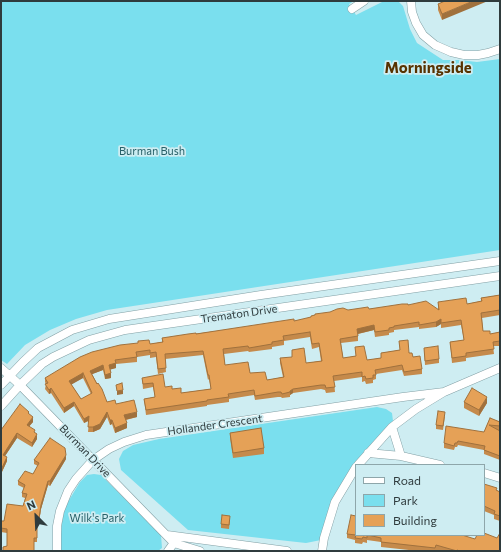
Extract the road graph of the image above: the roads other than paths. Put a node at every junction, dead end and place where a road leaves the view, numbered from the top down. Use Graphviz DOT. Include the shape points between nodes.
graph roads {
  1 [pos="364,1"];
  2 [pos="411,1"];
  3 [pos="352,9"];
  4 [pos="500,48"];
  5 [pos="500,261"];
  6 [pos="451,268"];
  7 [pos="500,276"];
  8 [pos="364,281"];
  9 [pos="453,282"];
  10 [pos="301,290"];
  11 [pos="365,295"];
  12 [pos="220,302"];
  13 [pos="302,305"];
  14 [pos="122,316"];
  15 [pos="222,316"];
  16 [pos="125,330"];
  17 [pos="1,368"];
  18 [pos="500,368"];
  19 [pos="9,375"];
  20 [pos="1,385"];
  21 [pos="20,385"];
  22 [pos="444,392"];
  23 [pos="1,406"];
  24 [pos="392,427"];
  25 [pos="368,453"];
  26 [pos="401,456"];
  27 [pos="93,460"];
  28 [pos="359,464"];
  29 [pos="436,464"];
  30 [pos="355,469"];
  31 [pos="485,473"];
  32 [pos="500,478"];
  33 [pos="175,540"];
  34 [pos="239,548"];
  35 [pos="57,551"];
  36 [pos="168,551"];
  37 [pos="200,551"];
  38 [pos="287,551"];
  39 [pos="322,551"];
  1 -- 3 [label="street"];
  2 -- 4 [label="street" via="416,23 423,35 435,45 464,55 478,55"];
  5 -- 6 [label="street, Trematon Drive"];
  6 -- 8 [label="street, Trematon Drive"];
  6 -- 9 [label="street"];
  7 -- 9 [label="street, Trematon Drive"];
  8 -- 10 [label="street, Trematon Drive"];
  8 -- 11 [label="street"];
  9 -- 11 [label="street, Trematon Drive"];
  10 -- 12 [label="street, Trematon Drive"];
  10 -- 13 [label="street"];
  11 -- 13 [label="street, Trematon Drive"];
  12 -- 14 [label="street, Trematon Drive"];
  12 -- 15 [label="street"];
  13 -- 15 [label="street, Trematon Drive"];
  14 -- 16 [label="street"];
  14 -- 19 [label="street, Trematon Drive" via="72,330 53,339 30,355"];
  15 -- 16 [label="street, Trematon Drive"];
  16 -- 21 [label="street, Trematon Drive" via="89,340 53,357"];
  17 -- 19 [label="street, Burman Drive"];
  18 -- 22 [label="street, Hollander Crescent"];
  19 -- 20 [label="street, Trematon Drive"];
  19 -- 21 [label="street, Burman Drive"];
  21 -- 23 [label="street, Trematon Drive"];
  21 -- 27 [label="street, Burman Drive"];
  22 -- 24 [label="street, Hollander Crescent"];
  22 -- 27 [label="street, Hollander Crescent" via="146,435 109,449"];
  24 -- 25 [label="street, Hollander Crescent"];
  24 -- 26 [label="street"];
  25 -- 26 [label="street"];
  25 -- 28 [label="street, Hollander Crescent"];
  26 -- 29 [label="street"];
  27 -- 33 [label="street, Burman Drive" via="167,535"];
  27 -- 35 [label="street, Hollander Crescent" via="68,491 60,511"];
  30 -- 39 [label="street, Hollander Crescent" via="335,502"];
  31 -- 32 [label="street"];
  33 -- 34 [label="street"];
  33 -- 36 [label="street"];
  33 -- 37 [label="street"];
  34 -- 38 [label="street"];
}
